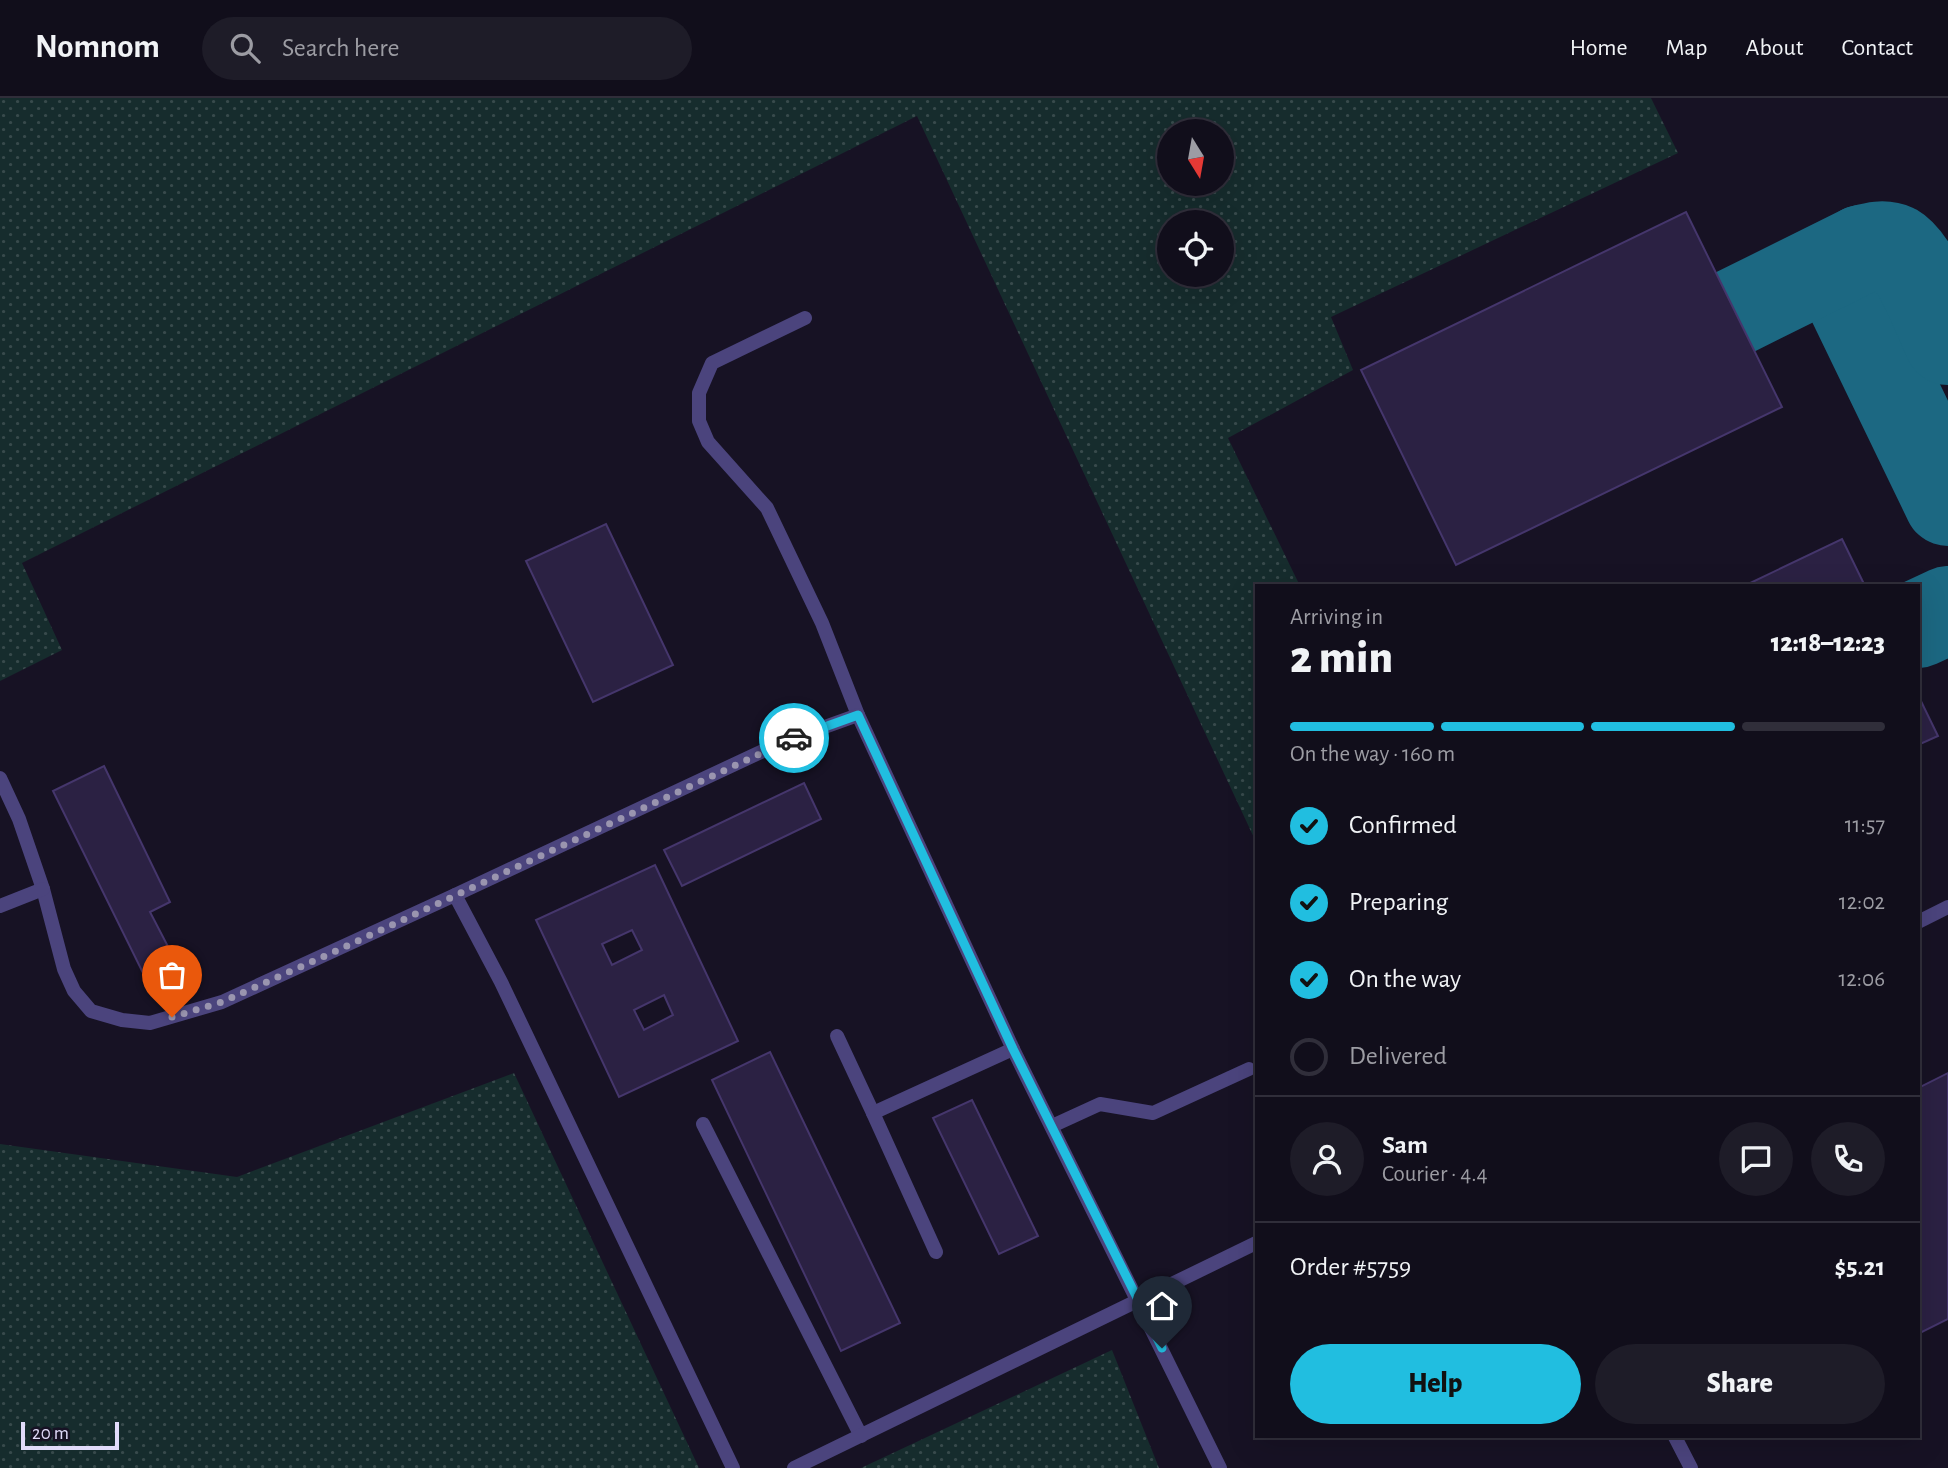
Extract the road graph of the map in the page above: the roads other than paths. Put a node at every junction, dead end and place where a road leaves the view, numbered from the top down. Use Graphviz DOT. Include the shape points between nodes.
graph roads {
  1 [pos="805,318"];
  2 [pos="858,715"];
  3 [pos="0,778"];
  4 [pos="43,888"];
  5 [pos="455,895"];
  6 [pos="0,906"];
  7 [pos="1948,907"];
  8 [pos="1920,921"];
  9 [pos="837,1036"];
  10 [pos="1013,1049"];
  11 [pos="1249,1069"];
  12 [pos="873,1113"];
  13 [pos="703,1124"];
  14 [pos="1052,1126"];
  15 [pos="1255,1243"];
  16 [pos="936,1252"];
  17 [pos="1138,1300"];
  18 [pos="861,1436"];
  19 [pos="1676,1438"];
  20 [pos="733,1468"];
  21 [pos="794,1468"];
  22 [pos="1220,1468"];
  23 [pos="1691,1468"];
  1 -- 2 [label="lane" via="712,363 699,393 699,421 708,442 767,508 822,623"];
  2 -- 5 [label="lane" via="780,743"];
  2 -- 10 [label="lane"];
  3 -- 4 [label="lane"];
  4 -- 5 [label="lane" via="74,991 91,1011 150,1023 222,1002"];
  4 -- 6 [label="lane"];
  5 -- 20 [label="lane"];
  7 -- 8 [label="lane"];
  9 -- 12 [label="lane"];
  10 -- 12 [label="lane"];
  10 -- 14 [label="lane"];
  11 -- 14 [label="lane" via="1153,1113 1100,1104"];
  12 -- 16 [label="lane"];
  13 -- 18 [label="lane"];
  14 -- 17 [label="lane"];
  15 -- 17 [label="lane"];
  17 -- 18 [label="lane"];
  17 -- 22 [label="lane"];
  18 -- 21 [label="lane"];
  19 -- 23 [label="lane"];
}
